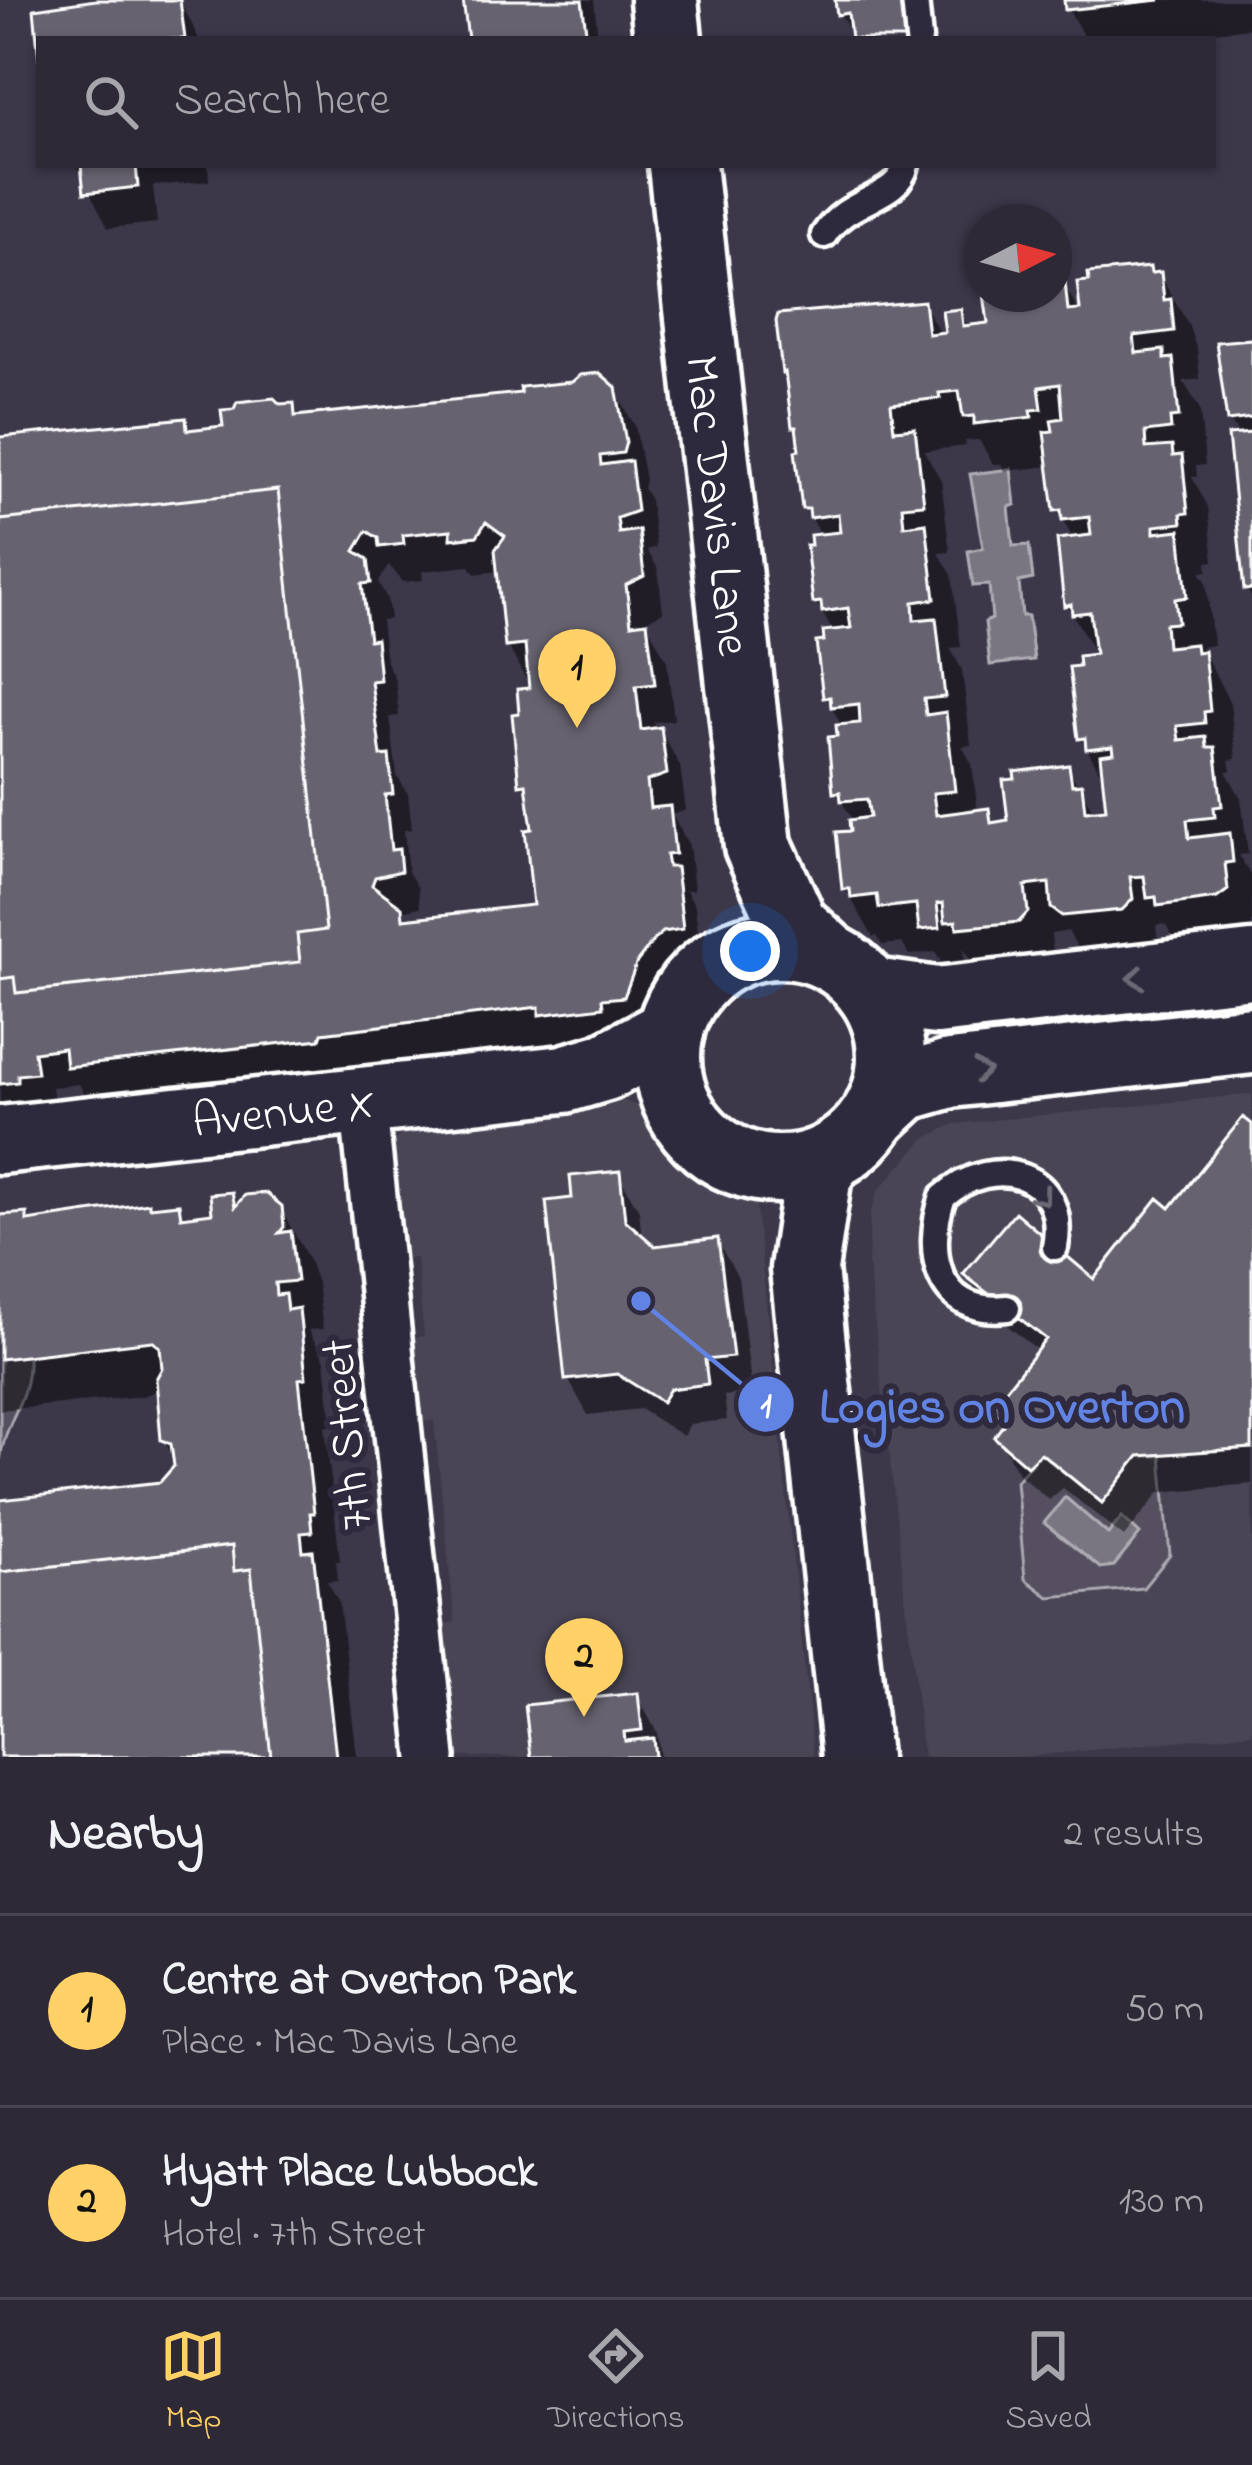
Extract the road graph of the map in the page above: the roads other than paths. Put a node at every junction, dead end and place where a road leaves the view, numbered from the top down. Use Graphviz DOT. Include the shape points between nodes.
graph roads {
  1 [pos="664,0"];
  2 [pos="915,0"];
  3 [pos="668,36"];
  4 [pos="919,36"];
  5 [pos="682,168"];
  6 [pos="905,168"];
  7 [pos="824,235"];
  8 [pos="758,846"];
  9 [pos="714,965"];
  10 [pos="1252,965"];
  11 [pos="849,974"];
  12 [pos="670,1032"];
  13 [pos="1252,1040"];
  14 [pos="564,1079"];
  15 [pos="363,1101"];
  16 [pos="878,1113"];
  17 [pos="683,1116"];
  18 [pos="0,1141"];
  19 [pos="829,1159"];
  20 [pos="740,1163"];
  21 [pos="1055,1247"];
  22 [pos="804,1269"];
  23 [pos="1007,1308"];
  24 [pos="432,1757"];
  25 [pos="856,1757"];
  1 -- 3 [label="street"];
  2 -- 4 [label="lane"];
  5 -- 8 [label="street, Mac Davis Lane"];
  6 -- 7 [label="lane" via="895,187 845,210"];
  8 -- 9 [label="street" via="741,926"];
  8 -- 11 [label="street" via="794,925"];
  9 -- 11 [label="street" via="750,948 790,944"];
  9 -- 12 [label="street" via="694,983"];
  10 -- 11 [label="street, one-way" via="937,1000"];
  11 -- 16 [label="street" via="890,1040"];
  12 -- 14 [label="street, Avenue X"];
  12 -- 17 [label="street" via="671,1090"];
  16 -- 13 [label="street, one-way" via="905,1087 950,1074"];
  14 -- 15 [label="street, Avenue X"];
  14 -- 17 [label="street, Avenue X" via="649,1093"];
  15 -- 18 [label="street, Avenue X"];
  15 -- 24 [label="street, 7th Street"];
  16 -- 19 [label="street"];
  17 -- 20 [label="street" via="707,1144"];
  19 -- 20 [label="street" via="770,1170"];
  19 -- 22 [label="street" via="818,1174"];
  20 -- 22 [label="street" via="769,1192"];
  23 -- 21 [label="lane, one-way" via="976,1307 946,1284 932,1244 944,1197 977,1174 1018,1174 1047,1197"];
  22 -- 25 [label="street"];
}
